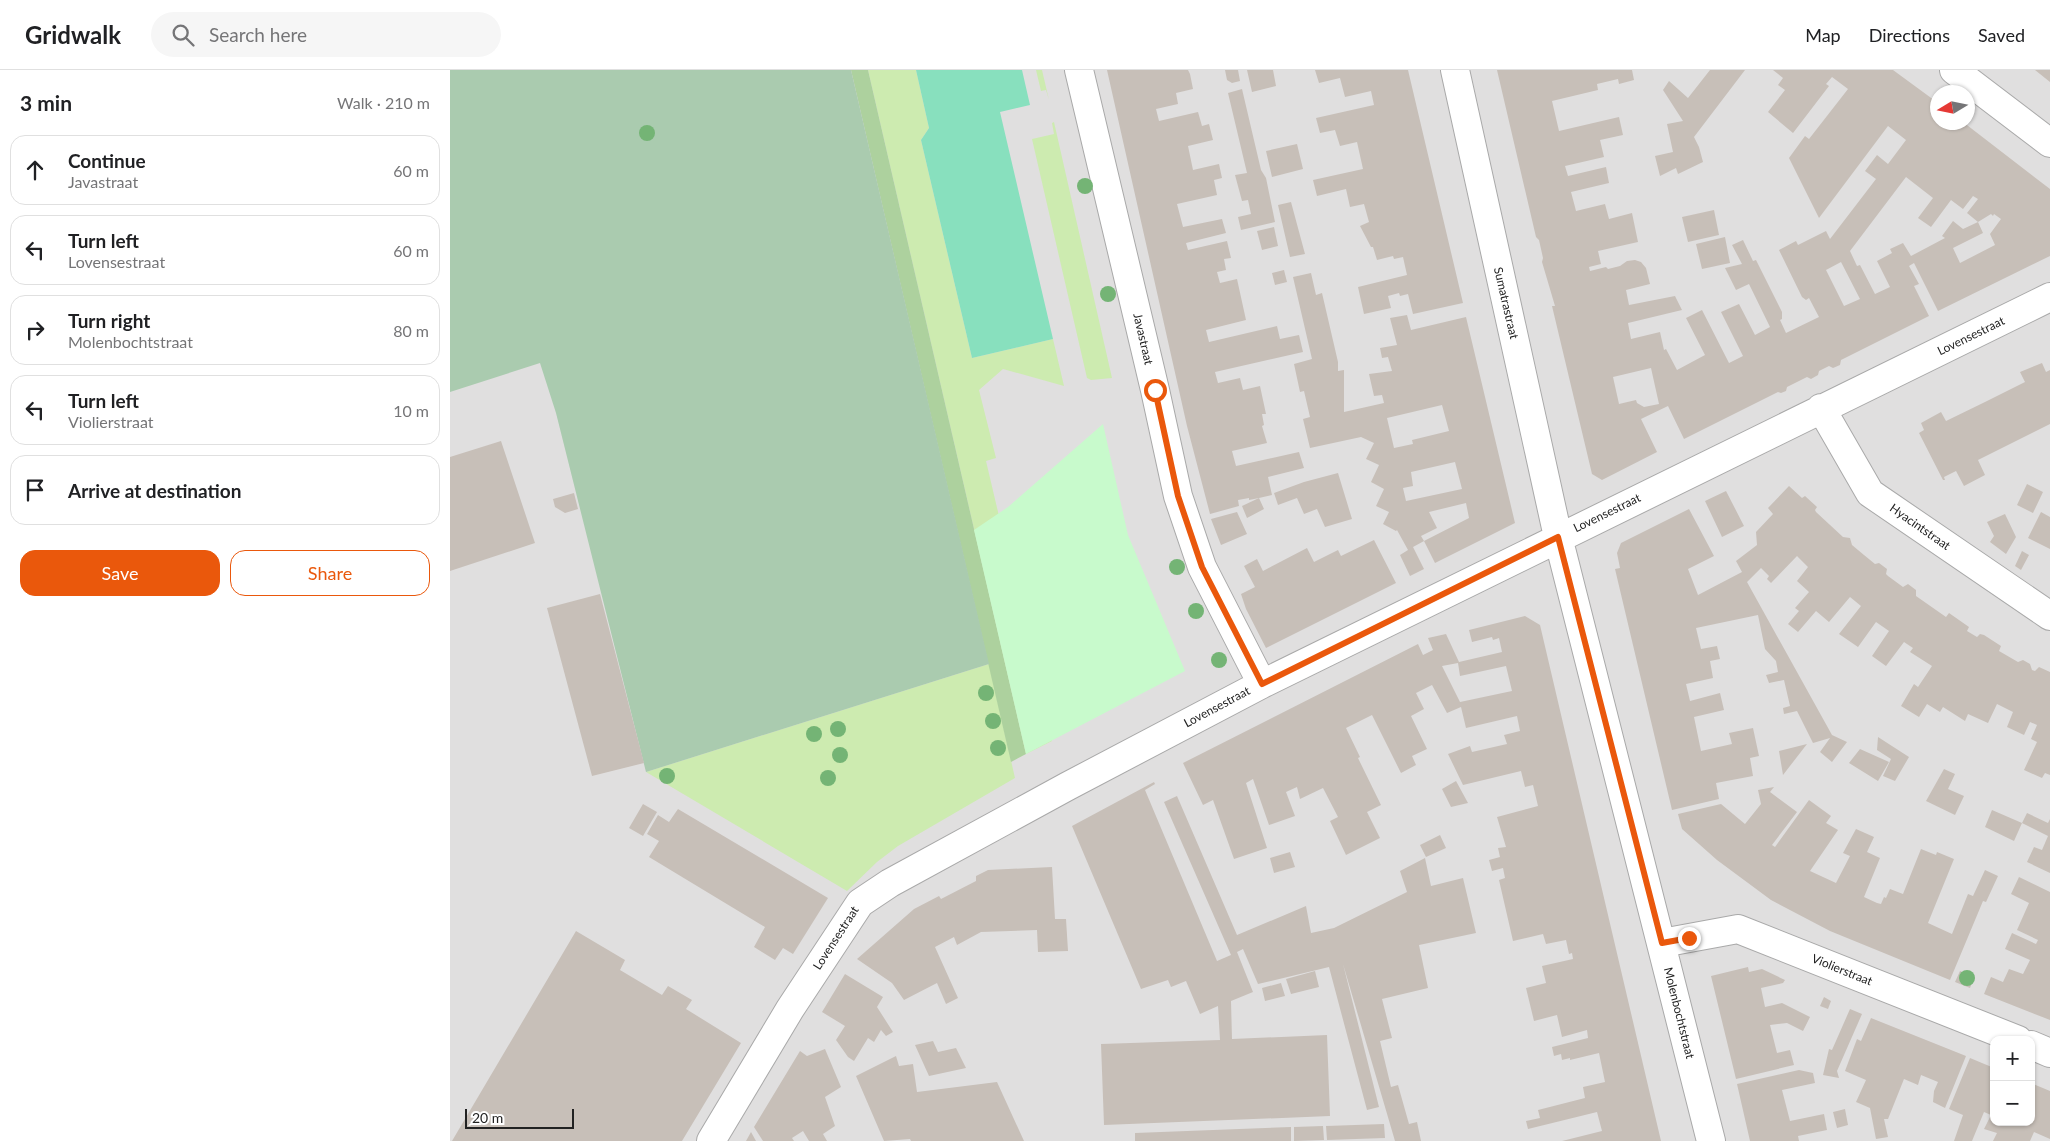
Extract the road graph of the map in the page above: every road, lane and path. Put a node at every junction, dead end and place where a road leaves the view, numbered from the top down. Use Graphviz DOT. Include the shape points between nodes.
graph roads {
  1 [pos="1079,70"];
  2 [pos="1454,70"];
  3 [pos="1954,70"];
  4 [pos="2050,144"];
  5 [pos="2050,297"];
  6 [pos="1821,408"];
  7 [pos="1558,537"];
  8 [pos="2050,616"];
  9 [pos="1262,684"];
  10 [pos="1662,943"];
  11 [pos="2008,1036"];
  12 [pos="2035,1047"];
  13 [pos="2050,1053"];
  14 [pos="712,1141"];
  15 [pos="1711,1141"];
  1 -- 9 [label="street, Javastraat" via="1178,496 1202,567"];
  2 -- 7 [label="street, Sumatrastraat"];
  3 -- 4 [label="street"];
  5 -- 6 [label="street, Lovensestraat"];
  6 -- 7 [label="street, Lovensestraat"];
  6 -- 8 [label="street, Hyacintstraat" via="1870,493"];
  7 -- 9 [label="street, Lovensestraat"];
  7 -- 10 [label="street, Molenbochtstraat"];
  9 -- 14 [label="street, Lovensestraat" via="960,844 860,903 790,1009"];
  10 -- 11 [label="street, Violierstraat" via="1738,929"];
  10 -- 15 [label="street, Molenbochtstraat"];
  12 -- 13 [label="street"];
}
